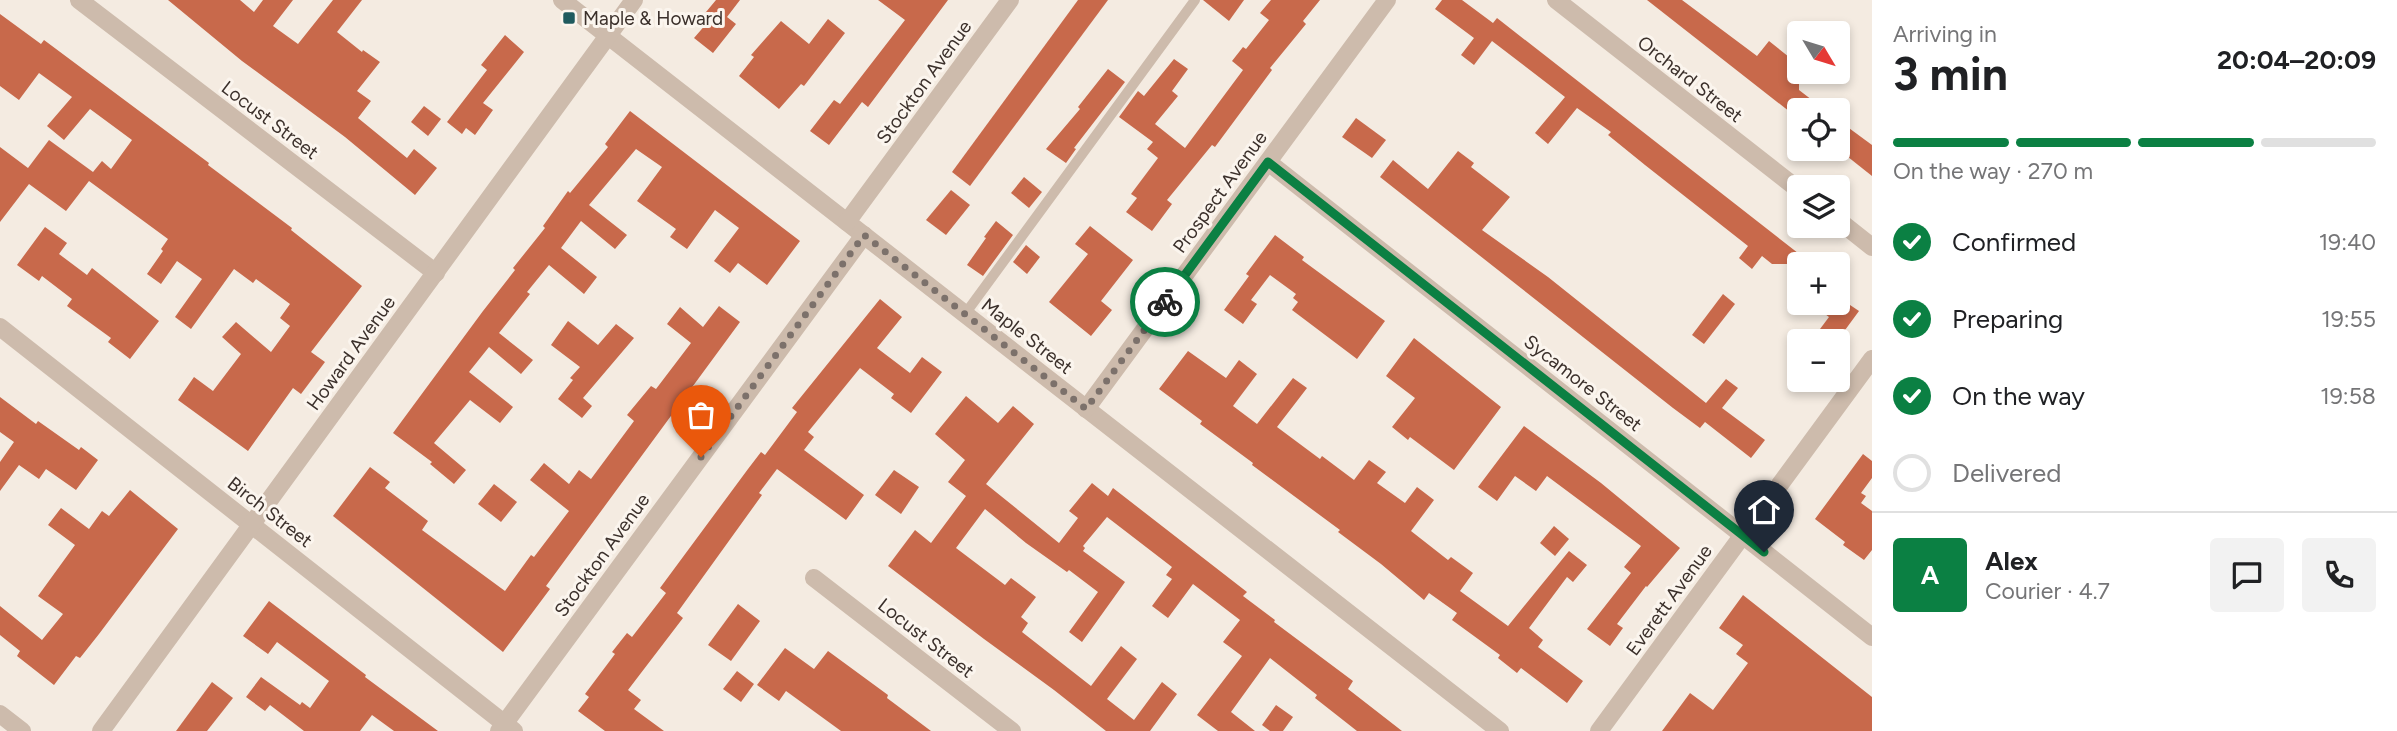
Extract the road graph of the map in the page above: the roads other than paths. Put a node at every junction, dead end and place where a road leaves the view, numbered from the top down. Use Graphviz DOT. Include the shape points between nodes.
graph roads {
  1 [pos="79,0"];
  2 [pos="562,0"];
  3 [pos="634,0"];
  4 [pos="1010,0"];
  5 [pos="1195,0"];
  6 [pos="1387,0"];
  7 [pos="1556,0"];
  8 [pos="608,36"];
  9 [pos="1268,162"];
  10 [pos="1787,181"];
  11 [pos="847,222"];
  12 [pos="1850,230"];
  13 [pos="864,235"];
  14 [pos="1872,247"];
  15 [pos="436,273"];
  16 [pos="965,314"];
  17 [pos="0,327"];
  18 [pos="1872,359"];
  19 [pos="1086,409"];
  20 [pos="252,524"];
  21 [pos="1743,535"];
  22 [pos="814,578"];
  23 [pos="1872,637"];
  24 [pos="0,714"];
  25 [pos="506,729"];
  26 [pos="22,731"];
  27 [pos="102,731"];
  28 [pos="1012,731"];
  29 [pos="1500,731"];
  30 [pos="1599,731"];
  1 -- 15 [label="street, Locust Street"];
  2 -- 8 [label="street, Maple Street"];
  3 -- 8 [label="street, Howard Avenue"];
  4 -- 11 [label="street, Stockton Avenue"];
  5 -- 16 [label="lane"];
  6 -- 9 [label="street, Prospect Avenue"];
  7 -- 10 [label="street, Orchard Street"];
  8 -- 11 [label="street, Maple Street"];
  8 -- 15 [label="street, Howard Avenue"];
  9 -- 19 [label="street, Prospect Avenue"];
  9 -- 21 [label="street, Sycamore Street"];
  11 -- 13 [label="street, Maple Street"];
  12 -- 14 [label="street"];
  13 -- 16 [label="street, Maple Street"];
  13 -- 25 [label="street, Stockton Avenue"];
  15 -- 20 [label="street, Howard Avenue"];
  16 -- 19 [label="street, Maple Street"];
  17 -- 20 [label="street, Birch Street"];
  18 -- 21 [label="street, Everett Avenue"];
  19 -- 29 [label="street, Maple Street"];
  20 -- 25 [label="street, Birch Street"];
  20 -- 27 [label="street, Howard Avenue"];
  21 -- 23 [label="street, Sycamore Street"];
  21 -- 30 [label="street, Everett Avenue"];
  22 -- 28 [label="street, Locust Street"];
  24 -- 26 [label="street"];
}
